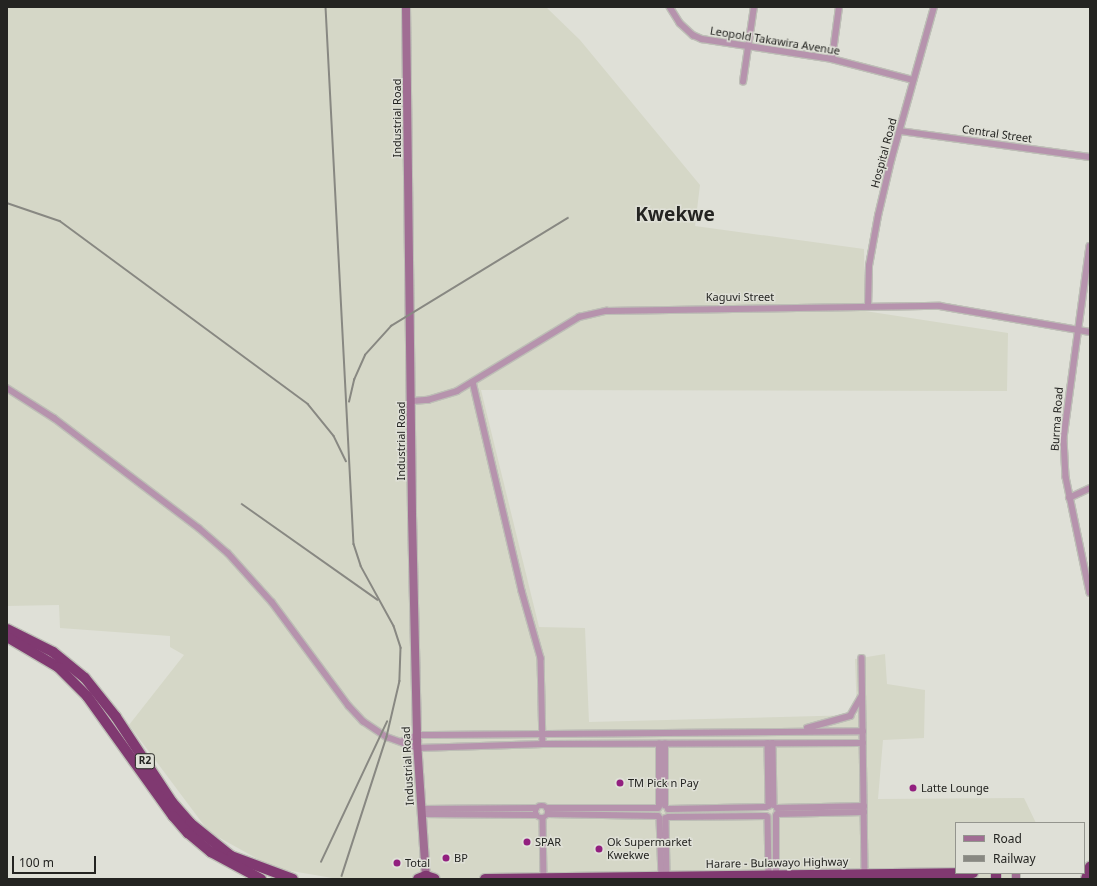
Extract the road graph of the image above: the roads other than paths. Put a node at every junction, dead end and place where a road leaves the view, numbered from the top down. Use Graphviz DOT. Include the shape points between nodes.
graph roads {
  1 [pos="406,7"];
  2 [pos="670,7"];
  3 [pos="754,7"];
  4 [pos="839,7"];
  5 [pos="934,7"];
  6 [pos="749,46"];
  7 [pos="832,59"];
  8 [pos="913,80"];
  9 [pos="744,82"];
  10 [pos="900,131"];
  11 [pos="1090,157"];
  12 [pos="1090,246"];
  13 [pos="868,307"];
  14 [pos="1079,330"];
  15 [pos="1090,332"];
  16 [pos="473,382"];
  17 [pos="7,388"];
  18 [pos="412,401"];
  19 [pos="1090,488"];
  20 [pos="1070,498"];
  21 [pos="1090,593"];
  22 [pos="7,629"];
  23 [pos="7,637"];
  24 [pos="862,658"];
  25 [pos="862,692"];
  26 [pos="863,730"];
  27 [pos="795,731"];
  28 [pos="615,732"];
  29 [pos="543,733"];
  30 [pos="417,735"];
  31 [pos="403,741"];
  32 [pos="771,743"];
  33 [pos="863,743"];
  34 [pos="543,744"];
  35 [pos="615,744"];
  36 [pos="662,744"];
  37 [pos="418,748"];
  38 [pos="662,807"];
  39 [pos="773,809"];
  40 [pos="864,809"];
  41 [pos="422,811"];
  42 [pos="536,812"];
  43 [pos="546,814"];
  44 [pos="767,816"];
  45 [pos="663,817"];
  46 [pos="955,873"];
  47 [pos="865,876"];
  48 [pos="772,877"];
  49 [pos="810,877"];
  50 [pos="430,878"];
  51 [pos="544,878"];
  52 [pos="664,878"];
  53 [pos="261,879"];
  54 [pos="293,879"];
  55 [pos="486,879"];
  1 -- 18 [label="street, Industrial Road"];
  2 -- 6 [label="street, Leopold Takawira Avenue" via="680,23 693,35 702,39"];
  3 -- 6 [label="street"];
  4 -- 7 [label="street"];
  5 -- 8 [label="street, Hospital Road"];
  6 -- 7 [label="street, Leopold Takawira Avenue"];
  6 -- 9 [label="street"];
  7 -- 8 [label="street, Leopold Takawira Avenue"];
  8 -- 10 [label="street, Hospital Road"];
  10 -- 11 [label="street, Central Street"];
  10 -- 13 [label="street, Hospital Road" via="891,161 869,266"];
  12 -- 14 [label="street, Burma Road"];
  13 -- 14 [label="street, Kaguvi Street" via="940,306"];
  13 -- 16 [label="street, Kaguvi Street" via="703,307 594,312 579,317"];
  14 -- 15 [label="street, Kaguvi Street"];
  14 -- 20 [label="street, Burma Road" via="1064,439"];
  16 -- 18 [label="street, Kaguvi Street" via="442,396"];
  16 -- 29 [label="street" via="540,658"];
  17 -- 31 [label="street" via="54,418 228,553 262,589 358,716 380,734"];
  18 -- 30 [label="street, Industrial Road"];
  19 -- 20 [label="street"];
  20 -- 21 [label="street, Burma Road"];
  22 -- 54 [label="highway, R2" via="53,652 84,678 108,707 172,802 190,823 232,856"];
  23 -- 53 [label="highway, R2" via="58,667 87,696 188,833 210,852"];
  24 -- 25 [label="street"];
  25 -- 26 [label="street"];
  25 -- 27 [label="street" via="850,716"];
  26 -- 27 [label="street"];
  26 -- 33 [label="street"];
  27 -- 28 [label="street"];
  28 -- 29 [label="street"];
  28 -- 35 [label="street"];
  29 -- 30 [label="street"];
  29 -- 34 [label="street"];
  30 -- 31 [label="street"];
  30 -- 37 [label="street, Industrial Road"];
  31 -- 37 [label="street"];
  32 -- 33 [label="street"];
  32 -- 36 [label="street"];
  32 -- 39 [label="street"];
  33 -- 40 [label="street"];
  34 -- 35 [label="street"];
  34 -- 37 [label="street"];
  35 -- 36 [label="street"];
  36 -- 38 [label="street"];
  37 -- 41 [label="street, Industrial Road"];
  38 -- 39 [label="street"];
  38 -- 43 [label="street"];
  38 -- 45 [label="street"];
  38 -- 45 [label="street"];
  39 -- 40 [label="street"];
  39 -- 44 [label="street"];
  39 -- 44 [label="street"];
  39 -- 48 [label="street"];
  40 -- 47 [label="street"];
  41 -- 42 [label="street"];
  41 -- 50 [label="street, Industrial Road"];
  42 -- 43 [label="street"];
  42 -- 43 [label="street" via="542,805"];
  43 -- 45 [label="street"];
  43 -- 51 [label="street"];
  44 -- 45 [label="street"];
  44 -- 48 [label="street"];
  45 -- 52 [label="street"];
  46 -- 47 [label="highway, Harare - Bulawayo Highway"];
  47 -- 49 [label="highway, Harare - Bulawayo Highway"];
  48 -- 49 [label="highway, Harare - Bulawayo Highway"];
  48 -- 52 [label="highway, Harare - Bulawayo Highway"];
  51 -- 52 [label="highway, Harare - Bulawayo Highway"];
  51 -- 55 [label="highway, Harare - Bulawayo Highway"];
}
